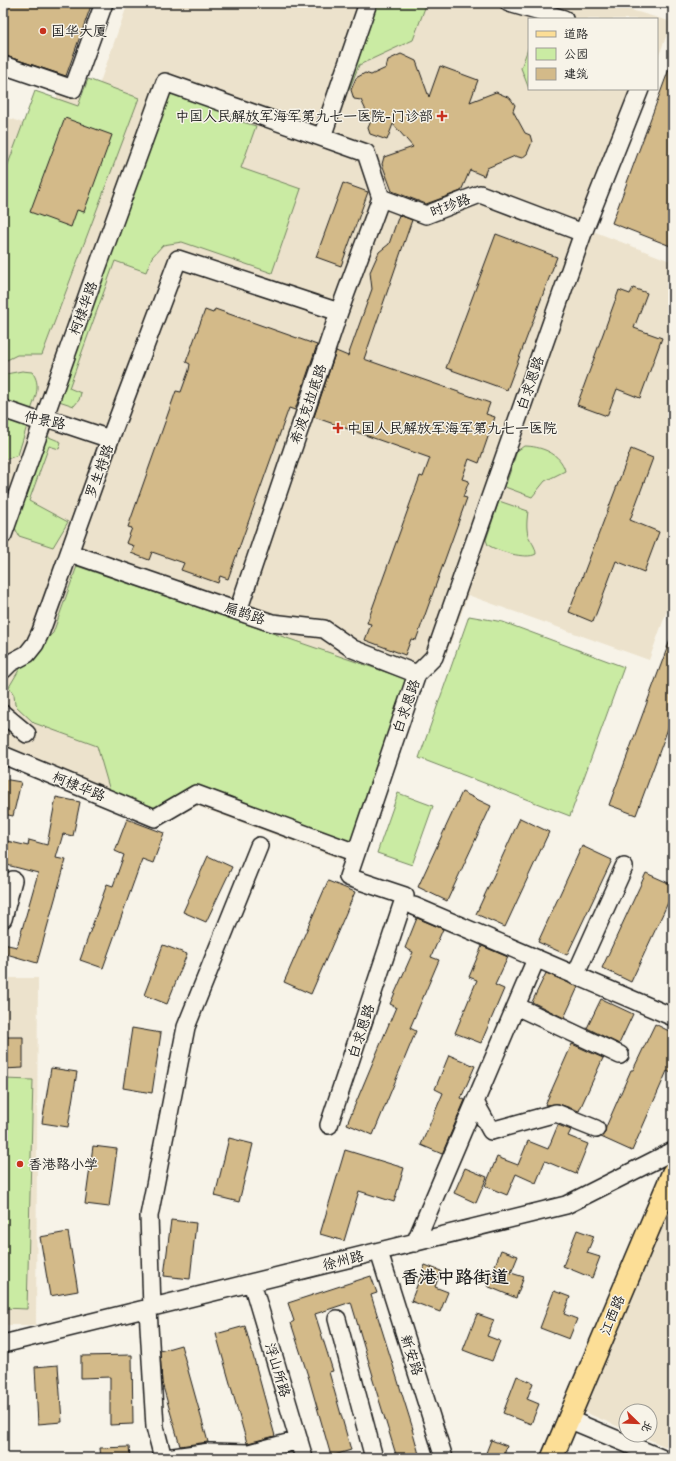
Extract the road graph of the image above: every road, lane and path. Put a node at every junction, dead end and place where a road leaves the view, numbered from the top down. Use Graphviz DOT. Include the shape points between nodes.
graph roads {
  1 [pos="104,3"];
  2 [pos="368,3"];
  3 [pos="509,3"];
  4 [pos="561,18"];
  5 [pos="3,65"];
  6 [pos="640,90"];
  7 [pos="322,137"];
  8 [pos="381,198"];
  9 [pos="583,233"];
  10 [pos="339,312"];
  11 [pos="3,409"];
  12 [pos="43,419"];
  13 [pos="110,439"];
  14 [pos="3,535"];
  15 [pos="70,553"];
  16 [pos="238,611"];
  17 [pos="3,670"];
  18 [pos="417,674"];
  19 [pos="3,714"];
  20 [pos="27,734"];
  21 [pos="3,755"];
  22 [pos="259,846"];
  23 [pos="356,853"];
  24 [pos="624,867"];
  25 [pos="13,880"];
  26 [pos="414,906"];
  27 [pos="3,919"];
  28 [pos="536,958"];
  29 [pos="575,976"];
  30 [pos="516,1006"];
  31 [pos="673,1017"];
  32 [pos="620,1055"];
  33 [pos="475,1102"];
  34 [pos="329,1125"];
  35 [pos="596,1129"];
  36 [pos="673,1151"];
  37 [pos="673,1172"];
  38 [pos="415,1243"];
  39 [pos="379,1252"];
  40 [pos="252,1283"];
  41 [pos="150,1308"];
  42 [pos="337,1319"];
  43 [pos="3,1344"];
  44 [pos="568,1419"];
  45 [pos="299,1440"];
  46 [pos="249,1455"];
  47 [pos="164,1458"];
  48 [pos="304,1458"];
  49 [pos="374,1458"];
  50 [pos="444,1458"];
  51 [pos="552,1458"];
  52 [pos="661,1458"];
  1 -- 5 [label="street" via="73,89"];
  2 -- 7 [label="street"];
  3 -- 4 [label="street"];
  6 -- 9 [label="street, 白求恩路"];
  7 -- 8 [label="street" via="366,153"];
  7 -- 12 [label="street, 柯棣华路" via="165,82"];
  8 -- 9 [label="street, 时珍路" via="426,215 480,194"];
  8 -- 10 [label="street, 希波克拉底路"];
  9 -- 18 [label="street, 白求恩路" via="434,657"];
  10 -- 13 [label="street, 罗生特路" via="178,258"];
  10 -- 16 [label="street, 希波克拉底路"];
  11 -- 12 [label="street, 仲景路" via="35,420"];
  12 -- 13 [label="street, 仲景路"];
  12 -- 14 [label="street, 柯棣华路"];
  13 -- 15 [label="street, 罗生特路"];
  15 -- 16 [label="street, 扁鹊路"];
  15 -- 17 [label="street, 罗生特路" via="35,644 27,654"];
  16 -- 18 [label="street, 扁鹊路" via="272,623 324,628 353,649"];
  18 -- 23 [label="street, 白求恩路"];
  19 -- 20 [label="street"];
  21 -- 23 [label="street, 柯棣华路" via="155,818 196,794"];
  22 -- 41 [label="street" via="186,1027 150,1216"];
  23 -- 34 [label="street, 白求恩路" via="348,877 405,896"];
  24 -- 29 [label="street"];
  25 -- 27 [label="street"];
  26 -- 28 [label="street"];
  28 -- 29 [label="street"];
  28 -- 30 [label="street"];
  29 -- 31 [label="street"];
  30 -- 32 [label="street"];
  30 -- 33 [label="street"];
  33 -- 35 [label="street" via="491,1131 556,1114"];
  33 -- 38 [label="street"];
  36 -- 38 [label="street, 徐州路" via="566,1205"];
  37 -- 44 [label="main road, 江西路"];
  38 -- 39 [label="street, 徐州路"];
  39 -- 40 [label="street, 徐州路"];
  39 -- 50 [label="street, 新安路"];
  40 -- 41 [label="street, 徐州路"];
  40 -- 45 [label="street, 浮山所路"];
  41 -- 43 [label="street, 徐州路"];
  41 -- 47 [label="street" via="155,1427"];
  42 -- 49 [label="street"];
  44 -- 51 [label="main road, 江西路"];
  44 -- 52 [label="street"];
  45 -- 46 [label="street"];
  45 -- 48 [label="street, 浮山所路"];
  46 -- 47 [label="street" via="210,1452"];
}
